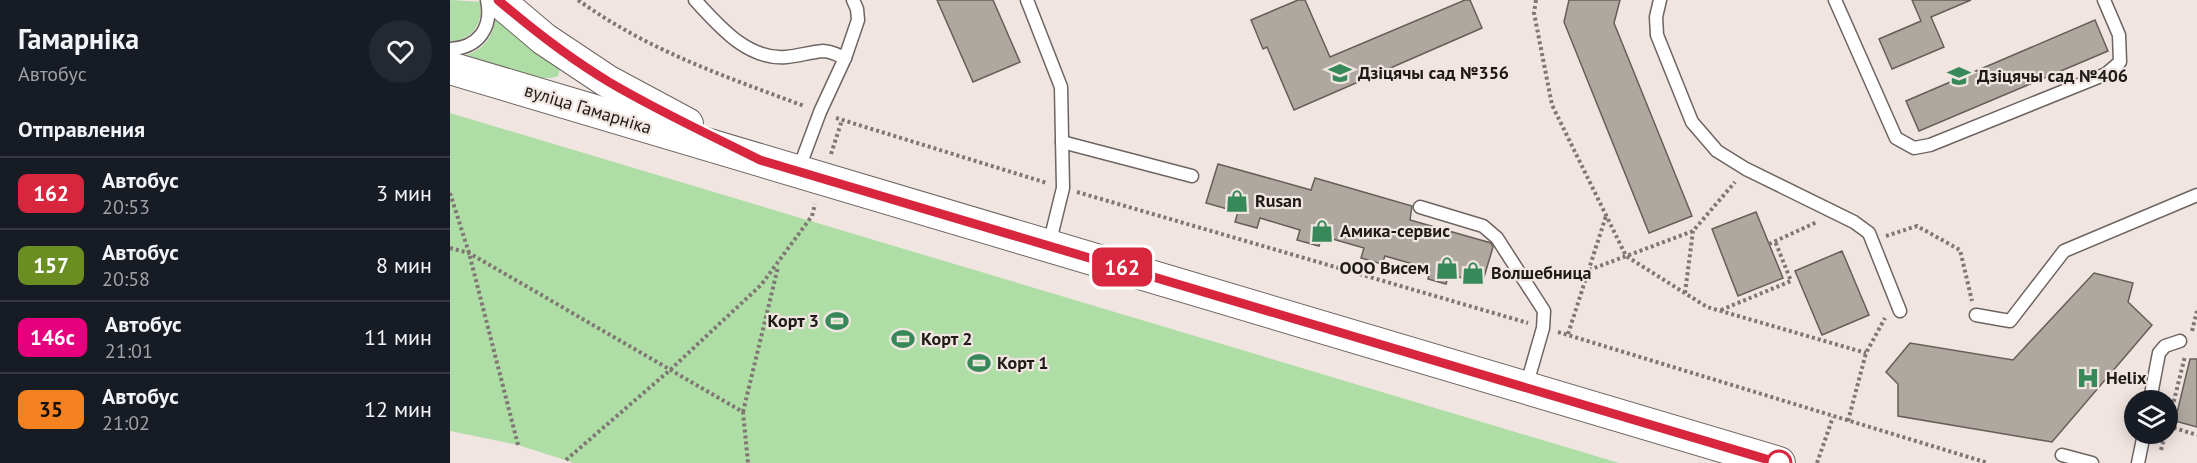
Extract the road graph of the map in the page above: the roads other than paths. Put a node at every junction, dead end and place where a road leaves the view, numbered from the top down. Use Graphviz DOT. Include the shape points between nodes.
graph roads {
  1 [pos="487,0"];
  2 [pos="498,0"];
  3 [pos="694,0"];
  4 [pos="853,0"];
  5 [pos="1028,0"];
  6 [pos="1660,0"];
  7 [pos="1835,0"];
  8 [pos="2104,0"];
  9 [pos="450,49"];
  10 [pos="845,57"];
  11 [pos="450,68"];
  12 [pos="1062,142"];
  13 [pos="760,160"];
  14 [pos="798,172"];
  15 [pos="1192,176"];
  16 [pos="2197,195"];
  17 [pos="1420,207"];
  18 [pos="1048,246"];
  19 [pos="1900,311"];
  20 [pos="1976,315"];
  21 [pos="2180,341"];
  22 [pos="1526,387"];
  23 [pos="2152,390"];
  24 [pos="2142,444"];
  25 [pos="2062,454"];
  26 [pos="1779,463"];
  27 [pos="2092,463"];
  28 [pos="2138,463"];
  1 -- 9 [label="lane" via="488,20 483,34 473,44"];
  2 -- 13 [label="main road, вуліца Гамарніка" via="544,39 608,81"];
  3 -- 10 [label="lane" via="726,32 762,55 783,58 825,51"];
  4 -- 10 [label="lane" via="858,20"];
  5 -- 12 [label="lane" via="1061,87"];
  6 -- 19 [label="lane" via="1657,35 1692,122 1718,151 1746,169 1869,233"];
  7 -- 8 [label="lane" via="1896,138 1914,148 2106,74 2121,62 2119,35"];
  10 -- 14 [label="lane"];
  11 -- 13 [label="main road, вуліца Гамарніка"];
  12 -- 15 [label="lane"];
  12 -- 18 [label="lane" via="1064,188"];
  13 -- 14 [label="main road, вуліца Гамарніка"];
  14 -- 18 [label="main road, вуліца Гамарніка"];
  16 -- 20 [label="lane" via="2064,251 2010,321"];
  17 -- 22 [label="lane" via="1483,226 1497,238 1544,311"];
  18 -- 22 [label="main road, вуліца Гамарніка"];
  21 -- 23 [label="lane" via="2165,346 2159,353"];
  22 -- 26 [label="main road, вуліца Гамарніка"];
  24 -- 28 [label="lane"];
  25 -- 27 [label="lane"];
}
